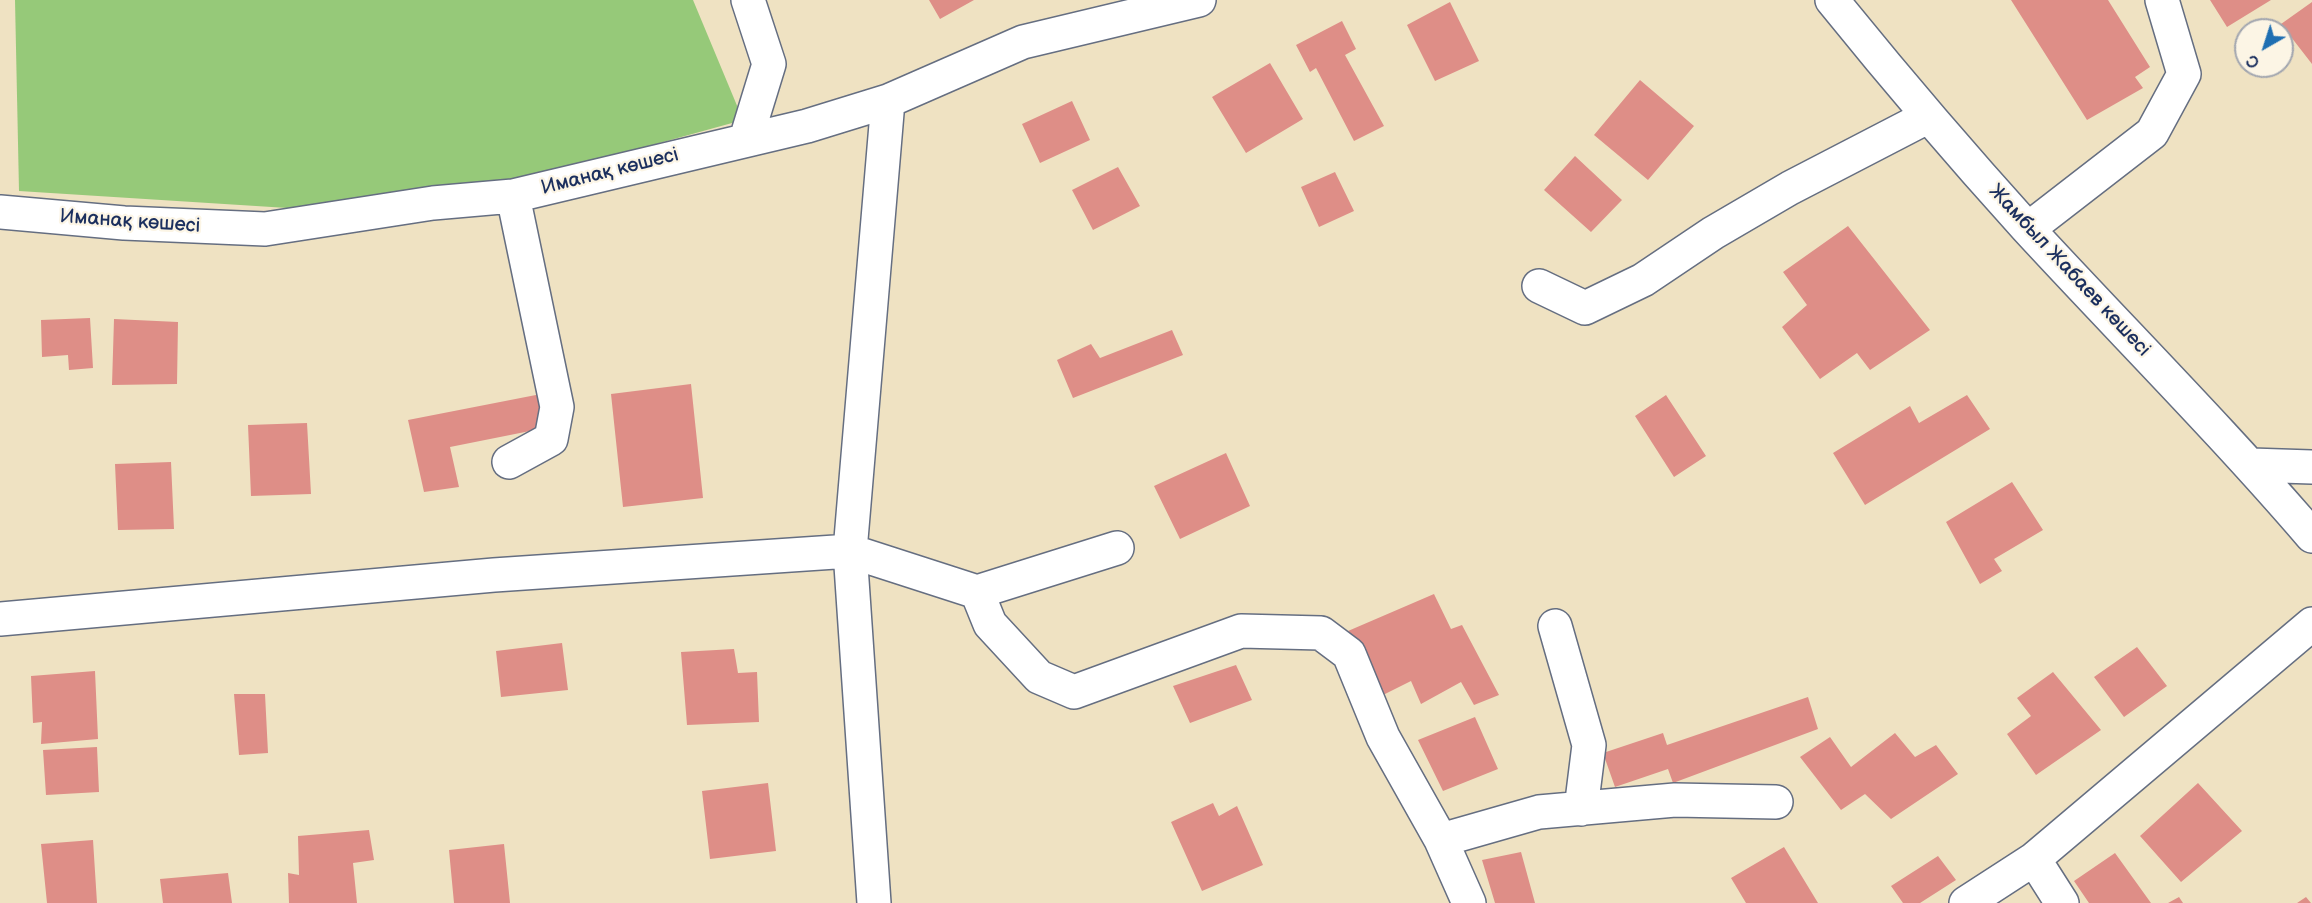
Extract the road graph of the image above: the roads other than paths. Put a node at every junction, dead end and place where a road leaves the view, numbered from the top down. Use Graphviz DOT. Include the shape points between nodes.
graph roads {
  1 [pos="748,0"];
  2 [pos="1832,0"];
  3 [pos="2162,0"];
  4 [pos="1194,1"];
  5 [pos="888,101"];
  6 [pos="1928,117"];
  7 [pos="746,139"];
  8 [pos="513,196"];
  9 [pos="0,212"];
  10 [pos="2028,229"];
  11 [pos="1539,286"];
  12 [pos="510,462"];
  13 [pos="2251,465"];
  14 [pos="2312,466"];
  15 [pos="2312,536"];
  16 [pos="1116,548"];
  17 [pos="849,551"];
  18 [pos="977,592"];
  19 [pos="0,619"];
  20 [pos="2312,624"];
  21 [pos="1555,626"];
  22 [pos="1776,802"];
  23 [pos="1581,809"];
  24 [pos="1441,840"];
  25 [pos="2034,858"];
  26 [pos="874,903"];
  27 [pos="1469,903"];
  28 [pos="1966,903"];
  29 [pos="2062,903"];
  1 -- 7 [label="street" via="769,64"];
  2 -- 6 [label="street, Жамбыл Жабаев көшесі"];
  3 -- 10 [label="street" via="2184,74 2152,134"];
  4 -- 5 [label="street, Иманақ көшесі" via="1023,42"];
  5 -- 7 [label="street, Иманақ көшесі" via="807,126"];
  5 -- 17 [label="street"];
  6 -- 10 [label="street, Жамбыл Жабаев көшесі"];
  6 -- 11 [label="street" via="1790,188 1643,280 1585,308"];
  7 -- 8 [label="street, Иманақ көшесі"];
  8 -- 9 [label="street, Иманақ көшесі" via="433,203 265,229 124,223"];
  8 -- 12 [label="street" via="557,407 551,439"];
  10 -- 13 [label="street, Жамбыл Жабаев көшесі"];
  13 -- 14 [label="street"];
  13 -- 15 [label="street, Жамбыл Жабаев көшесі"];
  16 -- 18 [label="street"];
  17 -- 18 [label="street"];
  17 -- 19 [label="street" via="494,575"];
  17 -- 26 [label="street"];
  18 -- 24 [label="street" via="990,624 1039,677 1074,692 1241,631 1321,633 1349,654 1383,737"];
  20 -- 25 [label="street"];
  21 -- 23 [label="street" via="1589,744"];
  22 -- 23 [label="street" via="1675,800"];
  23 -- 24 [label="street" via="1539,812"];
  24 -- 27 [label="street"];
  25 -- 28 [label="street"];
  25 -- 29 [label="street"];
}
